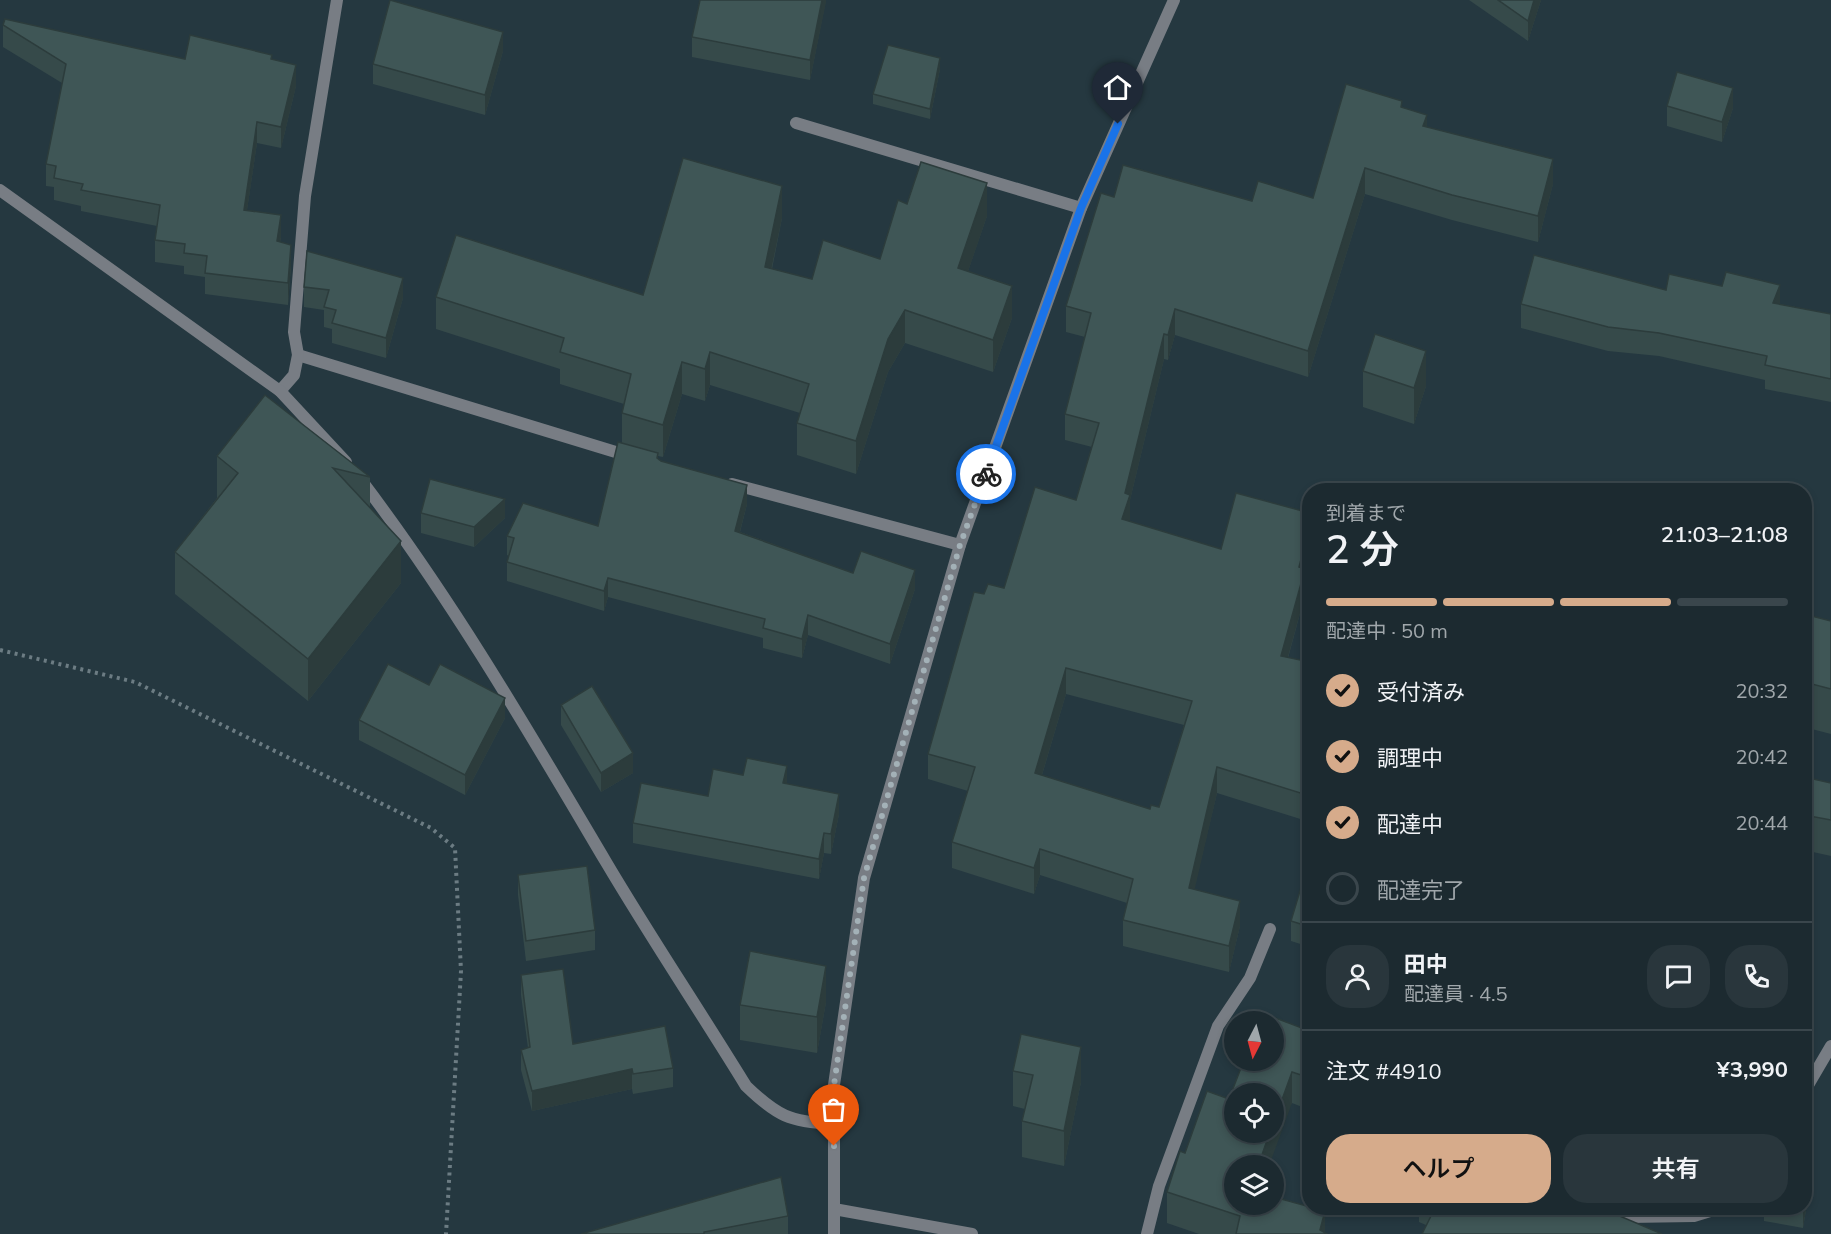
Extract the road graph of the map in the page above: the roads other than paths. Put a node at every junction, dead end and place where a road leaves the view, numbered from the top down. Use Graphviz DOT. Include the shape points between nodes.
graph roads {
  1 [pos="337,0"];
  2 [pos="1174,0"];
  3 [pos="796,123"];
  4 [pos="0,190"];
  5 [pos="1081,208"];
  6 [pos="298,355"];
  7 [pos="280,391"];
  8 [pos="639,459"];
  9 [pos="719,481"];
  10 [pos="960,545"];
  11 [pos="1270,929"];
  12 [pos="1831,1046"];
  13 [pos="1812,1078"];
  14 [pos="833,1124"];
  15 [pos="834,1209"];
  16 [pos="1697,1215"];
  17 [pos="834,1234"];
  18 [pos="972,1234"];
  19 [pos="1147,1234"];
  20 [pos="1609,1234"];
  1 -- 6 [label="street" via="304,196 294,332"];
  2 -- 5 [label="street"];
  3 -- 5 [label="street"];
  4 -- 7 [label="street"];
  5 -- 10 [label="street"];
  6 -- 7 [label="street" via="294,375"];
  6 -- 8 [label="street"];
  7 -- 14 [label="street" via="353,468 396,525 510,698 608,865 746,1086 770,1109 801,1123"];
  9 -- 10 [label="street"];
  10 -- 14 [label="street" via="864,878 834,1085"];
  11 -- 19 [label="street" via="1250,978 1218,1026 1159,1186"];
  12 -- 13 [label="street"];
  14 -- 15 [label="street"];
  15 -- 17 [label="street"];
  15 -- 18 [label="street"];
  16 -- 20 [label="street" via="1627,1217"];
}
